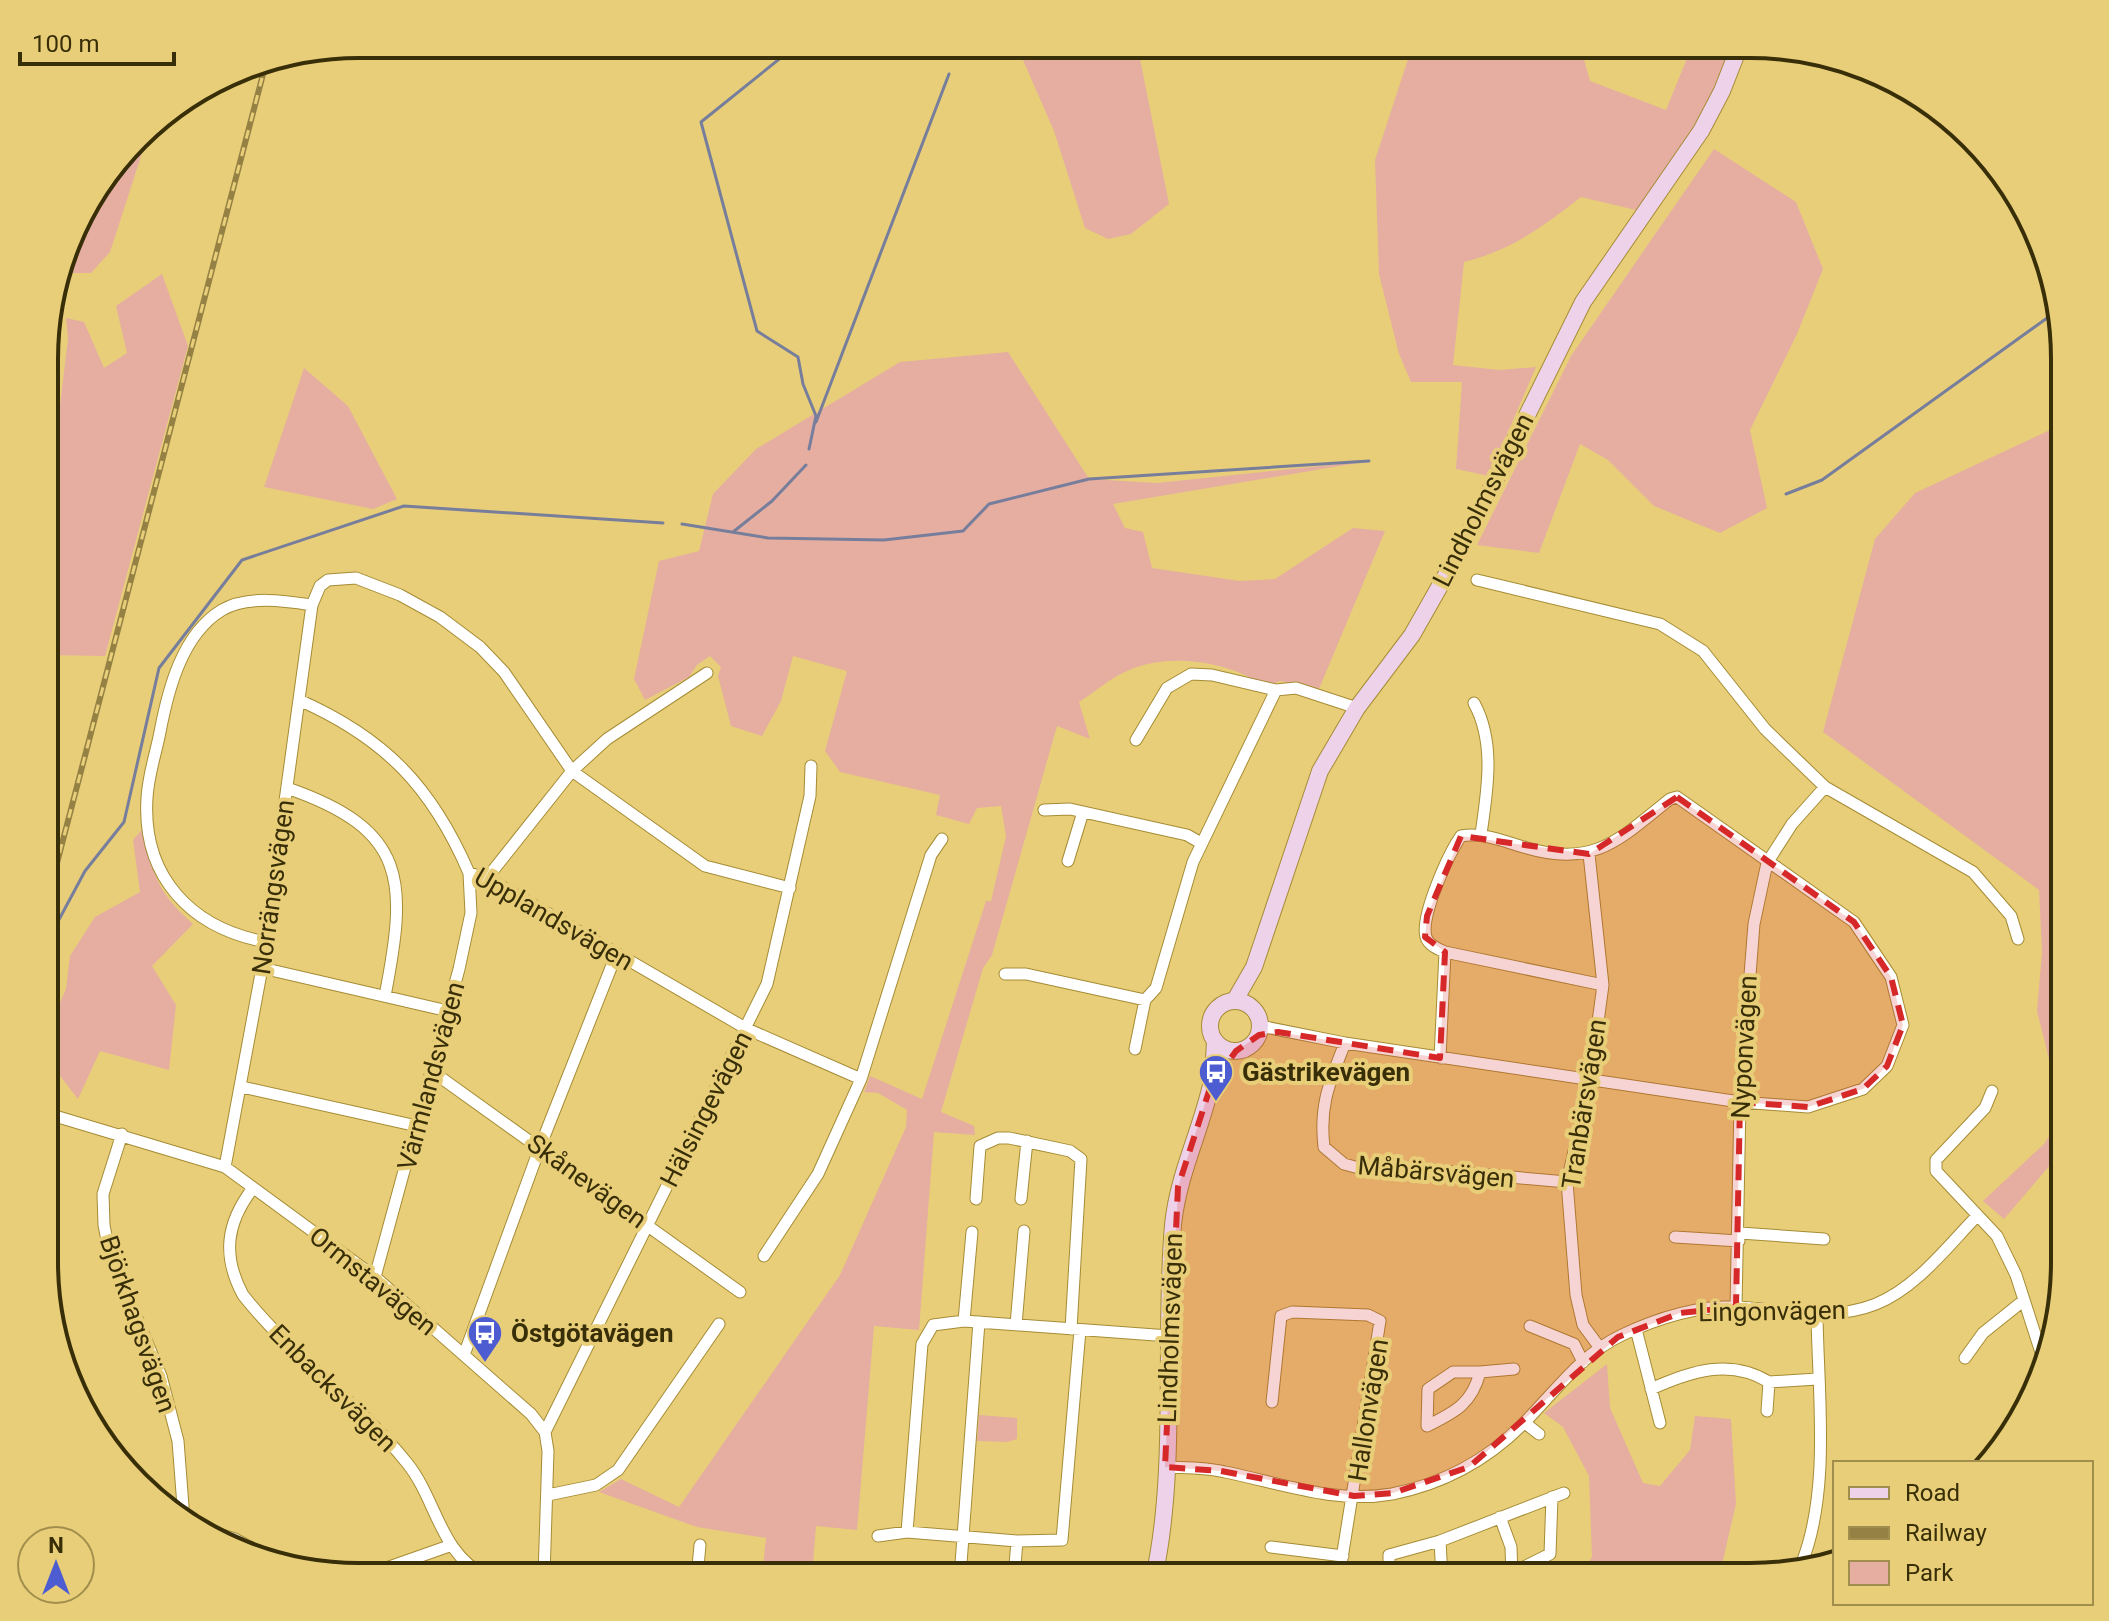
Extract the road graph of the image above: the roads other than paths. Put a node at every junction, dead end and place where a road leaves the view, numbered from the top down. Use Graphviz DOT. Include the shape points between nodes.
graph roads {
  1 [pos="1735,58"];
  2 [pos="1477,580"];
  3 [pos="312,605"];
  4 [pos="707,673"];
  5 [pos="1276,690"];
  6 [pos="299,700"];
  7 [pos="1474,703"];
  8 [pos="1357,708"];
  9 [pos="1136,740"];
  10 [pos="811,766"];
  11 [pos="572,771"];
  12 [pos="1825,787"];
  13 [pos="287,788"];
  14 [pos="1044,810"];
  15 [pos="1083,812"];
  16 [pos="1481,834"];
  17 [pos="942,839"];
  18 [pos="1201,843"];
  19 [pos="1589,854"];
  20 [pos="1068,861"];
  21 [pos="1767,863"];
  22 [pos="469,873"];
  23 [pos="487,878"];
  24 [pos="790,888"];
  25 [pos="2018,939"];
  26 [pos="266,942"];
  27 [pos="1445,952"];
  28 [pos="616,955"];
  29 [pos="1254,967"];
  30 [pos="262,968"];
  31 [pos="1005,974"];
  32 [pos="1603,985"];
  33 [pos="385,996"];
  34 [pos="1145,1000"];
  35 [pos="1235,1000"];
  36 [pos="1252,1007"];
  37 [pos="448,1011"];
  38 [pos="747,1029"];
  39 [pos="1260,1030"];
  40 [pos="1215,1042"];
  41 [pos="1345,1043"];
  42 [pos="1135,1049"];
  43 [pos="1236,1051"];
  44 [pos="1440,1058"];
  45 [pos="433,1072"];
  46 [pos="861,1079"];
  47 [pos="1590,1081"];
  48 [pos="1211,1085"];
  49 [pos="242,1087"];
  50 [pos="1992,1091"];
  51 [pos="1740,1102"];
  52 [pos="58,1117"];
  53 [pos="417,1126"];
  54 [pos="122,1134"];
  55 [pos="1027,1141"];
  56 [pos="540,1147"];
  57 [pos="225,1167"];
  58 [pos="1567,1182"];
  59 [pos="253,1188"];
  60 [pos="976,1199"];
  61 [pos="1021,1199"];
  62 [pos="1976,1217"];
  63 [pos="648,1226"];
  64 [pos="1024,1231"];
  65 [pos="972,1232"];
  66 [pos="1675,1237"];
  67 [pos="1739,1237"];
  68 [pos="1824,1239"];
  69 [pos="764,1256"];
  70 [pos="375,1277"];
  71 [pos="740,1292"];
  72 [pos="2023,1301"];
  73 [pos="1736,1307"];
  74 [pos="1817,1315"];
  75 [pos="964,1321"];
  76 [pos="979,1322"];
  77 [pos="719,1324"];
  78 [pos="1016,1325"];
  79 [pos="1530,1326"];
  80 [pos="1636,1329"];
  81 [pos="1076,1330"];
  82 [pos="1169,1336"];
  83 [pos="2039,1347"];
  84 [pos="1600,1348"];
  85 [pos="464,1355"];
  86 [pos="1965,1358"];
  87 [pos="1583,1362"];
  88 [pos="1514,1369"];
  89 [pos="1480,1372"];
  90 [pos="1817,1379"];
  91 [pos="1769,1382"];
  92 [pos="1651,1389"];
  93 [pos="1272,1402"];
  94 [pos="1767,1411"];
  95 [pos="1525,1423"];
  96 [pos="1660,1423"];
  97 [pos="545,1432"];
  98 [pos="1539,1434"];
  99 [pos="1165,1467"];
  100 [pos="548,1495"];
  101 [pos="1354,1496"];
  102 [pos="183,1506"];
  103 [pos="1500,1517"];
  104 [pos="907,1532"];
  105 [pos="878,1536"];
  106 [pos="963,1537"];
  107 [pos="1017,1541"];
  108 [pos="1440,1541"];
  109 [pos="700,1545"];
  110 [pos="449,1546"];
  111 [pos="1271,1547"];
  112 [pos="1343,1556"];
  113 [pos="1803,1558"];
  114 [pos="401,1563"];
  115 [pos="465,1563"];
  116 [pos="545,1563"];
  117 [pos="698,1563"];
  118 [pos="961,1563"];
  119 [pos="1015,1563"];
  120 [pos="1157,1563"];
  121 [pos="1342,1563"];
  122 [pos="1389,1563"];
  123 [pos="1441,1563"];
  124 [pos="1512,1563"];
  125 [pos="1534,1563"];
  1 -- 8 [label="main road, Lindholmsvägen" via="1701,131 1583,302 1462,547 1412,635"];
  2 -- 12 [label="street" via="1660,624 1703,651 1765,729"];
  3 -- 6 [label="street, Norrängsvägen"];
  3 -- 11 [label="street" via="328,580 356,578 440,617 504,672"];
  3 -- 26 [label="street" via="253,602 224,609 205,626 167,696 147,795 160,868 182,901 223,931"];
  4 -- 11 [label="street" via="607,739"];
  5 -- 8 [label="street" via="1296,688"];
  5 -- 9 [label="street" via="1191,674 1167,688"];
  5 -- 18 [label="street"];
  6 -- 13 [label="street, Norrängsvägen"];
  6 -- 22 [label="street, Upplandsvägen" via="383,747 412,777 453,836"];
  7 -- 16 [label="street" via="1484,721 1486,741"];
  8 -- 29 [label="main road, Lindholmsvägen" via="1320,771"];
  10 -- 24 [label="street, Hälsingevägen" via="810,796"];
  11 -- 23 [label="street"];
  11 -- 24 [label="street" via="705,866"];
  12 -- 21 [label="street"];
  12 -- 25 [label="street" via="1973,872 2011,916"];
  13 -- 26 [label="street, Norrängsvägen"];
  13 -- 33 [label="street" via="348,813 387,860 399,910"];
  14 -- 15 [label="street"];
  15 -- 18 [label="street" via="1187,835"];
  15 -- 20 [label="street"];
  16 -- 19 [label="street" via="1532,850"];
  16 -- 27 [label="street" via="1461,836 1427,916 1425,937"];
  17 -- 46 [label="street" via="931,855"];
  18 -- 34 [label="street" via="1156,988"];
  19 -- 21 [label="street" via="1677,797"];
  19 -- 32 [label="street, Tranbärsvägen"];
  21 -- 51 [label="street, Nyponvägen" via="1748,956"];
  21 -- 51 [label="street" via="1854,922 1891,977 1903,1025 1887,1066 1863,1089 1808,1107"];
  22 -- 23 [label="street, Upplandsvägen"];
  22 -- 37 [label="street, Värmlandsvägen" via="471,913"];
  23 -- 28 [label="street, Upplandsvägen"];
  24 -- 38 [label="street, Hälsingevägen" via="767,984"];
  26 -- 30 [label="street, Norrängsvägen"];
  27 -- 32 [label="street"];
  27 -- 44 [label="street"];
  28 -- 38 [label="street, Upplandsvägen"];
  28 -- 56 [label="street"];
  29 -- 35 [label="main road, Lindholmsvägen"];
  29 -- 36 [label="main road, Lindholmsvägen"];
  30 -- 33 [label="street"];
  30 -- 49 [label="street, Norrängsvägen"];
  31 -- 34 [label="street"];
  32 -- 47 [label="street, Tranbärsvägen"];
  33 -- 37 [label="street"];
  34 -- 42 [label="street"];
  35 -- 36 [label="main road"];
  35 -- 40 [label="main road, Lindholmsvägen" via="1213,1013 1209,1025"];
  36 -- 39 [label="main road, Lindholmsvägen"];
  37 -- 45 [label="street, Värmlandsvägen"];
  38 -- 46 [label="street, Upplandsvägen"];
  38 -- 63 [label="street, Hälsingevägen"];
  39 -- 41 [label="street"];
  39 -- 43 [label="main road, Lindholmsvägen" via="1247,1048"];
  40 -- 43 [label="main road"];
  40 -- 48 [label="main road, Lindholmsvägen"];
  41 -- 44 [label="street"];
  41 -- 58 [label="street, Måbärsvägen" via="1322,1103 1321,1120 1324,1147 1344,1164 1366,1170"];
  43 -- 48 [label="main road, Lindholmsvägen"];
  44 -- 47 [label="street"];
  45 -- 53 [label="street, Värmlandsvägen"];
  45 -- 56 [label="street, Skånevägen"];
  46 -- 69 [label="street" via="818,1174"];
  47 -- 51 [label="street"];
  47 -- 58 [label="street, Tranbärsvägen"];
  48 -- 82 [label="main road, Lindholmsvägen" via="1178,1187"];
  49 -- 53 [label="street"];
  49 -- 57 [label="street, Norrängsvägen"];
  50 -- 62 [label="street" via="1985,1108 1936,1160 1936,1171"];
  51 -- 67 [label="street, Nyponvägen"];
  52 -- 54 [label="street, Ormstavägen"];
  53 -- 70 [label="street, Värmlandsvägen"];
  54 -- 57 [label="street, Ormstavägen"];
  54 -- 102 [label="street, Björkhagsvägen" via="103,1194 104,1225 109,1251 161,1376 178,1441"];
  55 -- 60 [label="street" via="998,1138 980,1146"];
  55 -- 61 [label="street"];
  55 -- 81 [label="street" via="1070,1151 1081,1159"];
  56 -- 63 [label="street, Skånevägen"];
  56 -- 85 [label="street"];
  57 -- 59 [label="street, Ormstavägen"];
  58 -- 84 [label="street, Tranbärsvägen" via="1576,1295 1583,1325"];
  59 -- 70 [label="street, Ormstavägen"];
  59 -- 110 [label="street, Enbacksvägen" via="239,1206 229,1238 232,1269 243,1295 408,1464"];
  62 -- 72 [label="street" via="1997,1236"];
  62 -- 74 [label="street, Lingonvägen" via="1921,1273 1888,1297 1850,1311"];
  63 -- 71 [label="street, Skånevägen"];
  63 -- 97 [label="street, Hälsingevägen"];
  64 -- 78 [label="street"];
  65 -- 75 [label="street"];
  66 -- 67 [label="street"];
  67 -- 68 [label="street"];
  67 -- 73 [label="street, Nyponvägen"];
  70 -- 85 [label="street, Ormstavägen"];
  72 -- 83 [label="street"];
  72 -- 86 [label="street" via="1983,1333"];
  73 -- 74 [label="street, Lingonvägen"];
  73 -- 80 [label="street, Lingonvägen" via="1680,1313"];
  74 -- 90 [label="street"];
  75 -- 76 [label="street"];
  75 -- 104 [label="street" via="933,1325 922,1344"];
  76 -- 78 [label="street"];
  76 -- 106 [label="street"];
  77 -- 100 [label="street" via="618,1470 596,1485"];
  78 -- 81 [label="street"];
  79 -- 87 [label="street" via="1574,1344"];
  80 -- 84 [label="street, Lingonvägen"];
  80 -- 92 [label="street"];
  81 -- 82 [label="street"];
  81 -- 107 [label="street" via="1062,1540"];
  82 -- 99 [label="main road, Lindholmsvägen"];
  84 -- 87 [label="street, Lingonvägen"];
  85 -- 97 [label="street, Ormstavägen"];
  87 -- 95 [label="street, Lingonvägen"];
  88 -- 89 [label="street"];
  89 -- 89 [label="street" via="1474,1394 1461,1409 1427,1426 1428,1389 1453,1372"];
  90 -- 91 [label="street"];
  90 -- 113 [label="street" via="1815,1518"];
  91 -- 92 [label="street" via="1754,1373 1716,1368 1680,1375"];
  91 -- 94 [label="street"];
  92 -- 96 [label="street"];
  93 -- 101 [label="street, Hallonvägen" via="1281,1316 1368,1315 1380,1321"];
  95 -- 98 [label="street"];
  95 -- 101 [label="street, Lingonvägen" via="1469,1467 1435,1482"];
  97 -- 100 [label="street"];
  99 -- 101 [label="street, Lingonvägen" via="1221,1471 1287,1488"];
  99 -- 120 [label="main road, Lindholmsvägen"];
  100 -- 116 [label="street"];
  101 -- 112 [label="street"];
  103 -- 108 [label="street"];
  103 -- 124 [label="street"];
  103 -- 125 [label="street" via="1558,1495 1550,1554"];
  104 -- 105 [label="street"];
  104 -- 106 [label="street"];
  106 -- 107 [label="street"];
  106 -- 118 [label="street"];
  107 -- 119 [label="street"];
  108 -- 122 [label="street" via="1389,1555"];
  108 -- 123 [label="street"];
  109 -- 117 [label="street"];
  110 -- 114 [label="street"];
  110 -- 115 [label="street, Enbacksvägen"];
  111 -- 112 [label="street"];
  112 -- 121 [label="street"];
}
